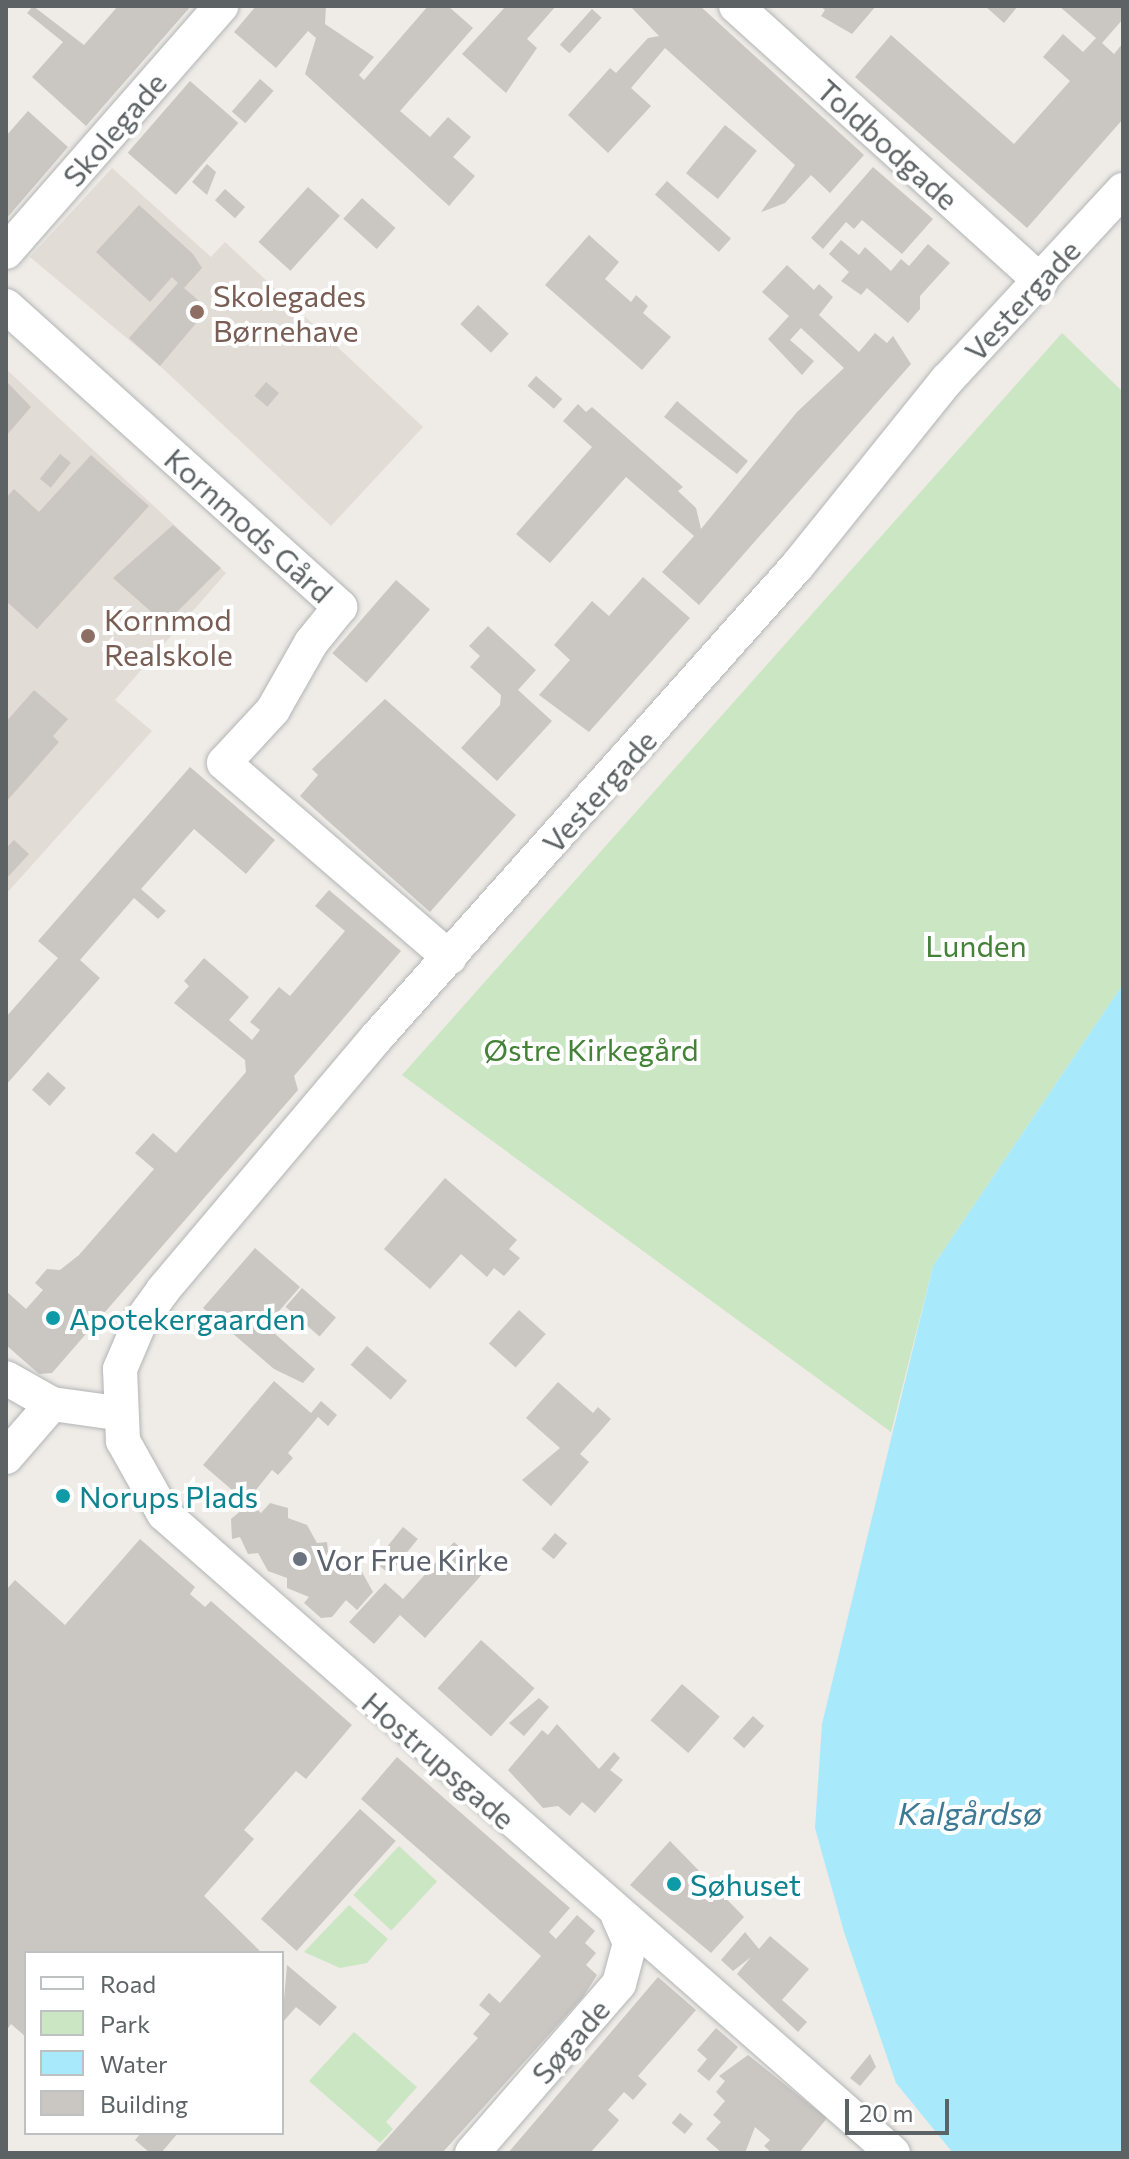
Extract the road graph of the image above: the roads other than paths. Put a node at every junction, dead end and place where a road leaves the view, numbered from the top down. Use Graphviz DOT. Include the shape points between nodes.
graph roads {
  1 [pos="221,6"];
  2 [pos="736,6"];
  3 [pos="1123,190"];
  4 [pos="6,252"];
  5 [pos="1041,282"];
  6 [pos="6,306"];
  7 [pos="450,958"];
  8 [pos="6,1378"];
  9 [pos="52,1404"];
  10 [pos="117,1413"];
  11 [pos="6,1457"];
  12 [pos="618,1916"];
  13 [pos="472,2153"];
  14 [pos="893,2153"];
  1 -- 4 [label="street, Skolegade"];
  2 -- 5 [label="street, Toldbodgade"];
  3 -- 5 [label="street, Vestergade"];
  5 -- 7 [label="street, Vestergade" via="947,380 798,565"];
  6 -- 7 [label="street, Kornmods Gård" via="340,607 311,643 273,710 224,763"];
  7 -- 10 [label="street, Vestergade" via="163,1290 123,1356"];
  8 -- 9 [label="street"];
  9 -- 10 [label="street"];
  9 -- 11 [label="street"];
  10 -- 12 [label="street, Hostrupsgade" via="133,1468 164,1514"];
  12 -- 13 [label="street, Søgade" via="630,1943 619,1984"];
  12 -- 14 [label="street, Hostrupsgade"];
}
